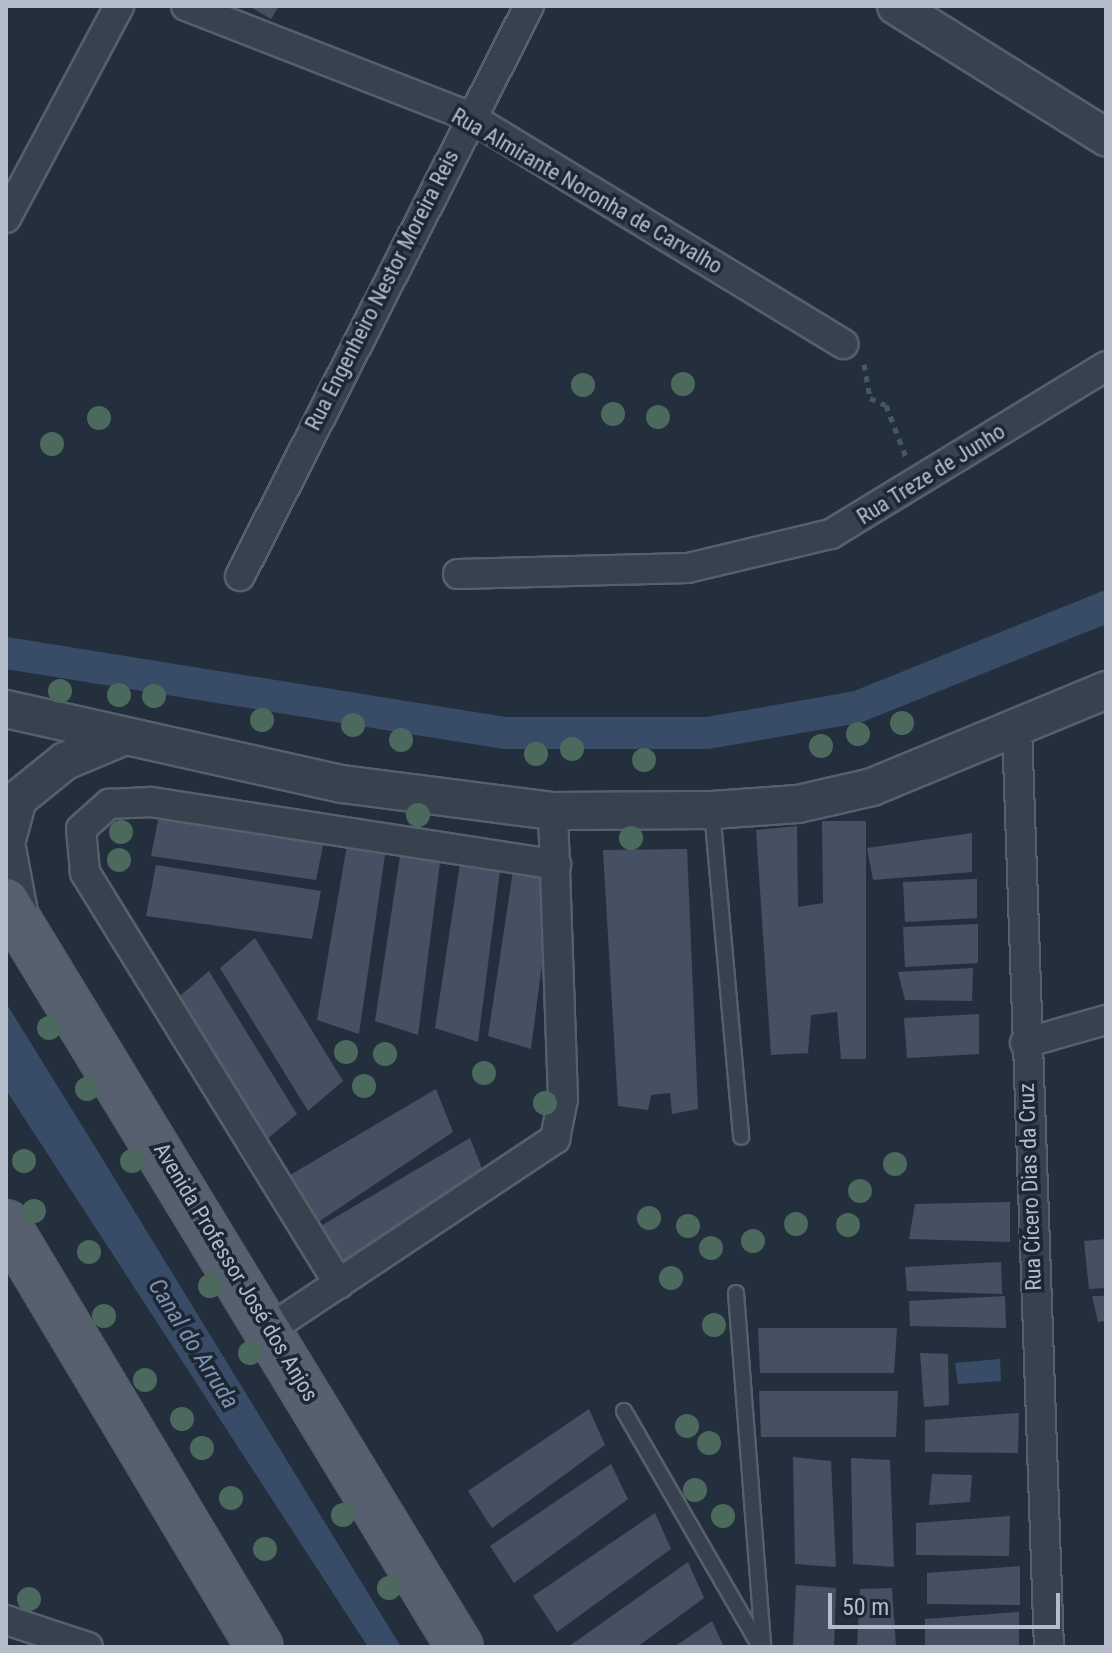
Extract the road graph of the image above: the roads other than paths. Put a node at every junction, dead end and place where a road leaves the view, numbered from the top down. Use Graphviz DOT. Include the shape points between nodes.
graph roads {
  1 [pos="119,6"];
  2 [pos="186,6"];
  3 [pos="529,6"];
  4 [pos="896,6"];
  5 [pos="470,117"];
  6 [pos="1106,137"];
  7 [pos="6,218"];
  8 [pos="843,344"];
  9 [pos="1106,366"];
  10 [pos="458,574"];
  11 [pos="240,576"];
  12 [pos="1106,690"];
  13 [pos="6,709"];
  14 [pos="1017,728"];
  15 [pos="118,739"];
  16 [pos="712,810"];
  17 [pos="553,811"];
  18 [pos="556,865"];
  19 [pos="14,912"];
  20 [pos="1106,1020"];
  21 [pos="1025,1043"];
  22 [pos="741,1137"];
  23 [pos="6,1223"];
  24 [pos="339,1284"];
  25 [pos="736,1293"];
  26 [pos="270,1329"];
  27 [pos="624,1411"];
  28 [pos="6,1620"];
  29 [pos="88,1647"];
  30 [pos="260,1647"];
  31 [pos="460,1647"];
  32 [pos="762,1647"];
  33 [pos="1049,1647"];
  1 -- 7 [label="street"];
  2 -- 5 [label="street, Rua Almirante Noronha de Carvalho"];
  3 -- 5 [label="street, Rua Engenheiro Nestor Moreira Reis"];
  4 -- 6 [label="street"];
  5 -- 8 [label="street, Rua Almirante Noronha de Carvalho"];
  5 -- 11 [label="street, Rua Engenheiro Nestor Moreira Reis"];
  9 -- 10 [label="street, Rua Treze de Junho" via="861,521 774,551 611,574"];
  12 -- 14 [label="street"];
  13 -- 15 [label="street"];
  14 -- 16 [label="street" via="872,787 798,804"];
  14 -- 21 [label="street, Rua Cícero Dias da Cruz"];
  15 -- 17 [label="street" via="342,784"];
  15 -- 19 [label="street" via="65,761 18,799 6,843"];
  16 -- 17 [label="street"];
  16 -- 22 [label="lane"];
  17 -- 18 [label="street"];
  18 -- 24 [label="street" via="563,1099 555,1139"];
  18 -- 24 [label="street" via="151,802 109,804 81,829 85,872"];
  19 -- 26 [label="main road, Avenida Professor José dos Anjos"];
  20 -- 21 [label="street"];
  21 -- 33 [label="street, Rua Cícero Dias da Cruz"];
  23 -- 30 [label="main road"];
  24 -- 26 [label="street"];
  25 -- 32 [label="lane"];
  26 -- 31 [label="main road, Avenida Professor José dos Anjos"];
  27 -- 32 [label="lane"];
  28 -- 29 [label="street"];
}
